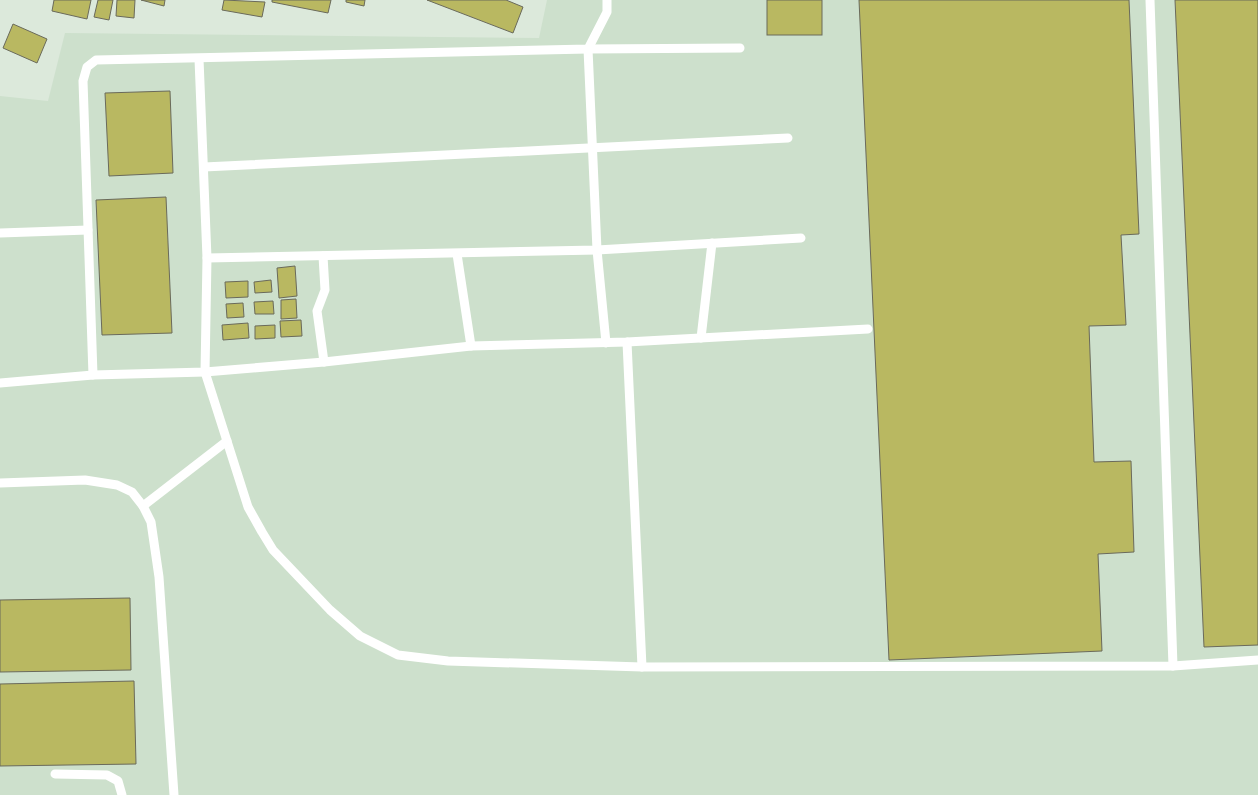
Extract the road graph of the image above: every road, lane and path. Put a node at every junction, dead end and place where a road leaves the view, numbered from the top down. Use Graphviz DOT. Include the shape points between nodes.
graph roads {
  1 [pos="608,0"];
  2 [pos="1150,0"];
  3 [pos="740,48"];
  4 [pos="588,49"];
  5 [pos="200,59"];
  6 [pos="788,138"];
  7 [pos="592,149"];
  8 [pos="204,167"];
  9 [pos="88,230"];
  10 [pos="0,233"];
  11 [pos="800,238"];
  12 [pos="712,243"];
  13 [pos="597,250"];
  14 [pos="457,254"];
  15 [pos="323,256"];
  16 [pos="208,258"];
  17 [pos="868,329"];
  18 [pos="701,338"];
  19 [pos="627,342"];
  20 [pos="606,343"];
  21 [pos="471,346"];
  22 [pos="324,362"];
  23 [pos="205,372"];
  24 [pos="93,375"];
  25 [pos="0,383"];
  26 [pos="227,441"];
  27 [pos="0,483"];
  28 [pos="143,506"];
  29 [pos="1258,660"];
  30 [pos="1173,666"];
  31 [pos="642,667"];
  32 [pos="55,774"];
  33 [pos="122,795"];
  34 [pos="174,795"];
  1 -- 4 [label="lane" via="607,12"];
  2 -- 30 [label="lane"];
  3 -- 4 [label="lane"];
  4 -- 5 [label="lane"];
  4 -- 7 [label="lane"];
  5 -- 8 [label="lane"];
  5 -- 9 [label="lane" via="96,60 87,67 83,81"];
  6 -- 7 [label="lane"];
  7 -- 8 [label="lane"];
  7 -- 13 [label="lane"];
  8 -- 16 [label="lane"];
  9 -- 10 [label="lane"];
  9 -- 24 [label="lane"];
  11 -- 12 [label="lane"];
  12 -- 13 [label="lane"];
  12 -- 18 [label="lane"];
  13 -- 14 [label="lane"];
  13 -- 20 [label="lane"];
  14 -- 15 [label="lane"];
  14 -- 21 [label="lane"];
  15 -- 16 [label="lane"];
  15 -- 22 [label="lane" via="325,290 317,311"];
  16 -- 23 [label="lane"];
  17 -- 18 [label="lane"];
  18 -- 19 [label="lane"];
  19 -- 20 [label="lane"];
  19 -- 31 [label="lane"];
  20 -- 21 [label="lane"];
  21 -- 22 [label="lane"];
  22 -- 23 [label="lane"];
  23 -- 24 [label="lane"];
  23 -- 26 [label="lane"];
  24 -- 25 [label="lane"];
  26 -- 28 [label="lane"];
  26 -- 31 [label="lane" via="248,507 273,550 330,610 360,636 398,655 448,661"];
  27 -- 28 [label="lane" via="85,480 117,485 132,492"];
  28 -- 34 [label="lane" via="151,522 159,577"];
  29 -- 30 [label="lane"];
  30 -- 31 [label="lane"];
  32 -- 33 [label="lane" via="107,775 118,781"];
}
